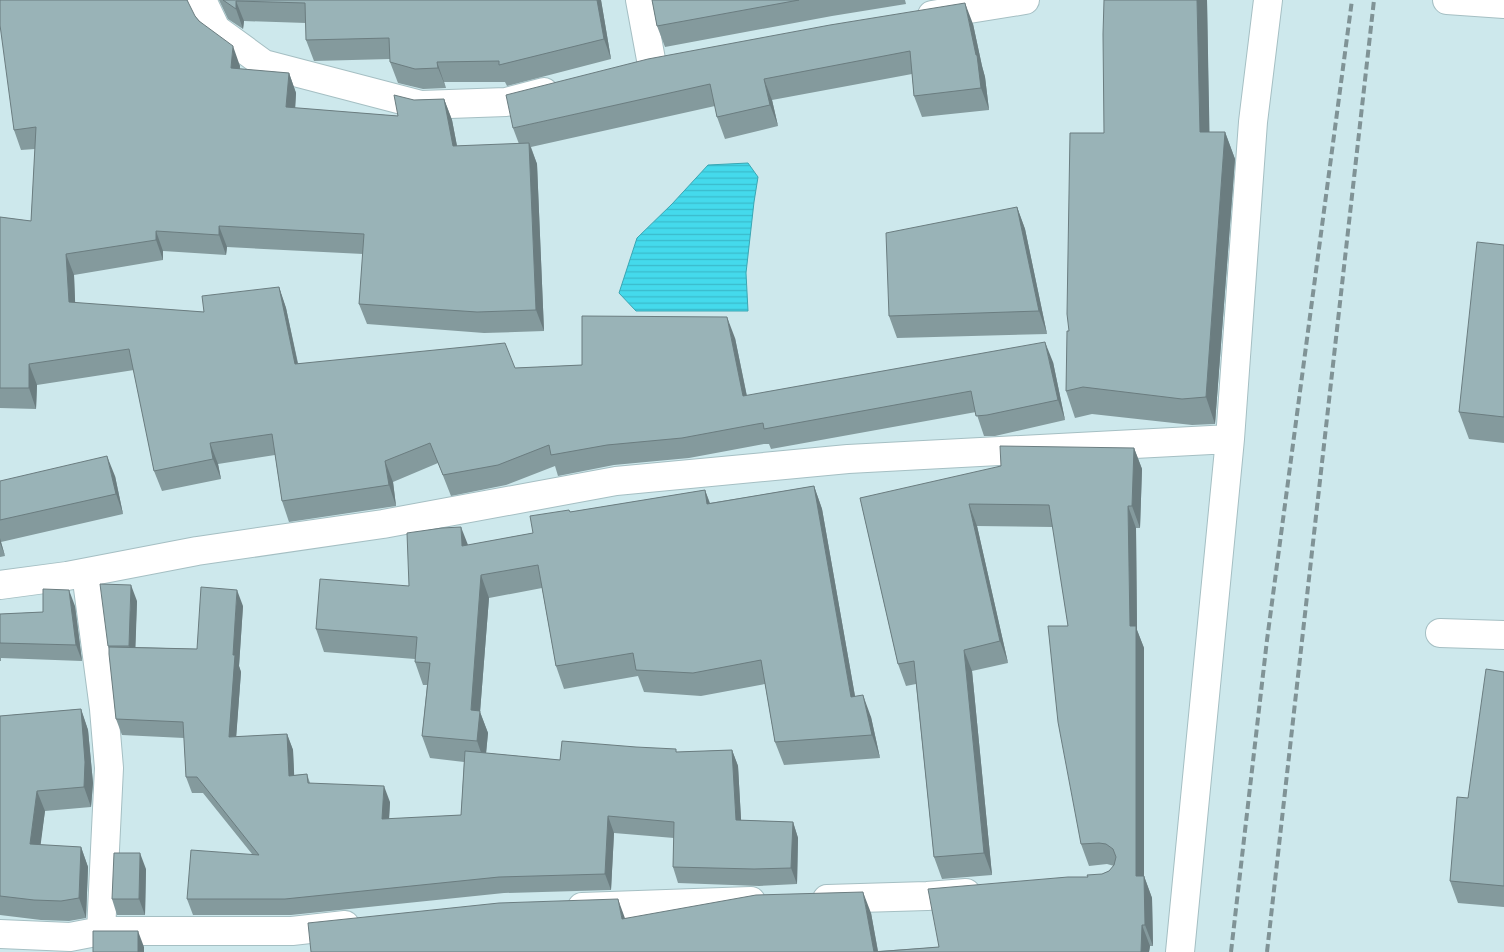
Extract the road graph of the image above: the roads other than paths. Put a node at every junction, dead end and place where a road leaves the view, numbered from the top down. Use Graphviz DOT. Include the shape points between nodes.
graph roads {
  1 [pos="202,0"];
  2 [pos="640,0"];
  3 [pos="1026,0"];
  4 [pos="1268,0"];
  5 [pos="1448,0"];
  6 [pos="1504,4"];
  7 [pos="911,19"];
  8 [pos="625,72"];
  9 [pos="570,86"];
  10 [pos="1230,440"];
  11 [pos="86,573"];
  12 [pos="0,585"];
  13 [pos="1440,633"];
  14 [pos="1504,635"];
  15 [pos="994,890"];
  16 [pos="555,907"];
  17 [pos="370,923"];
  18 [pos="100,931"];
  19 [pos="0,934"];
  20 [pos="1180,952"];
  1 -- 9 [label="street" via="216,29 264,64 421,105 506,102"];
  2 -- 8 [label="street" via="662,63"];
  3 -- 7 [label="street"];
  4 -- 10 [label="street" via="1253,122"];
  5 -- 6 [label="street"];
  10 -- 11 [label="street" via="848,459 616,481 383,524 197,551"];
  10 -- 20 [label="street"];
  11 -- 12 [label="street"];
  11 -- 18 [label="street" via="109,768"];
  13 -- 14 [label="street"];
  15 -- 16 [label="street" via="927,896"];
  17 -- 18 [label="street" via="292,931"];
  18 -- 19 [label="street" via="70,938"];
}
